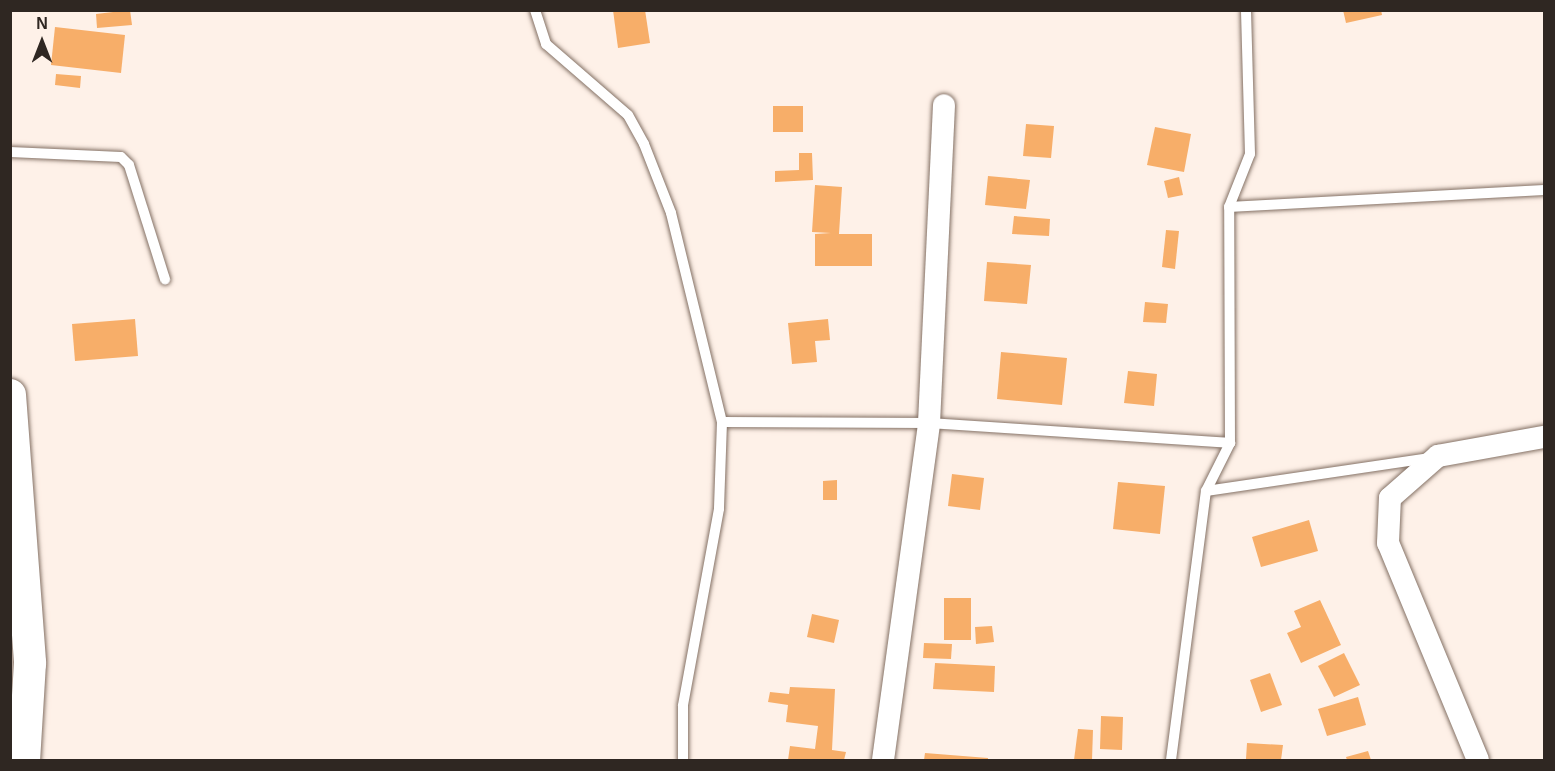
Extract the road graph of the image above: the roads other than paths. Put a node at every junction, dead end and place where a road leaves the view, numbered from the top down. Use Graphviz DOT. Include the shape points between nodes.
graph roads {
  1 [pos="535,10"];
  2 [pos="1246,10"];
  3 [pos="944,105"];
  4 [pos="10,152"];
  5 [pos="1545,190"];
  6 [pos="1229,207"];
  7 [pos="165,279"];
  8 [pos="10,395"];
  9 [pos="722,422"];
  10 [pos="929,423"];
  11 [pos="1545,437"];
  12 [pos="1230,442"];
  13 [pos="1438,456"];
  14 [pos="1206,491"];
  15 [pos="20,662"];
  16 [pos="24,760"];
  17 [pos="683,760"];
  18 [pos="883,760"];
  19 [pos="1172,760"];
  20 [pos="1478,760"];
  1 -- 9 [label="lane" via="546,44 628,115 644,144 671,213"];
  2 -- 6 [label="lane" via="1250,154"];
  3 -- 10 [label="street"];
  4 -- 7 [label="lane" via="121,157 129,165"];
  5 -- 6 [label="lane"];
  6 -- 12 [label="lane"];
  8 -- 15 [label="street"];
  9 -- 10 [label="lane"];
  9 -- 17 [label="lane" via="719,509 683,706"];
  10 -- 12 [label="lane"];
  10 -- 18 [label="street"];
  11 -- 13 [label="street"];
  12 -- 14 [label="lane"];
  13 -- 14 [label="lane"];
  13 -- 20 [label="street" via="1390,498 1388,543"];
  14 -- 19 [label="lane"];
  15 -- 16 [label="street"];
}
